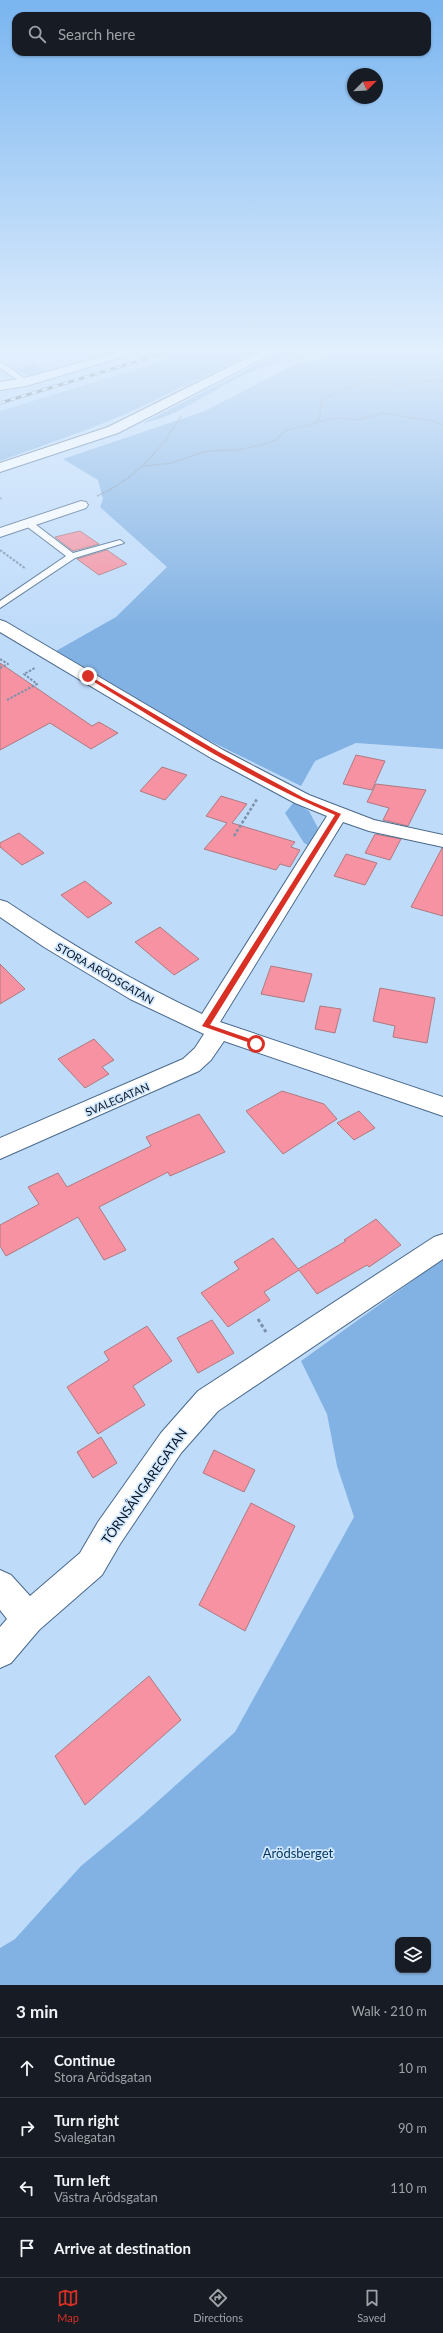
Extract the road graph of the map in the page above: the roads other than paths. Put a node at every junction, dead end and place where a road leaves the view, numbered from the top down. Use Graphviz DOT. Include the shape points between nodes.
graph roads {
  1 [pos="78,442"];
  2 [pos="0,468"];
  3 [pos="81,505"];
  4 [pos="28,523"];
  5 [pos="0,533"];
  6 [pos="120,543"];
  7 [pos="72,556"];
  8 [pos="0,605"];
  9 [pos="0,625"];
  10 [pos="338,814"];
  11 [pos="443,841"];
  12 [pos="0,907"];
  13 [pos="212,1028"];
  14 [pos="443,1107"];
  15 [pos="0,1149"];
  16 [pos="443,1245"];
  17 [pos="0,1586"];
  18 [pos="28,1620"];
  19 [pos="0,1652"];
  1 -- 2 [label="street"];
  3 -- 4 [label="street"];
  4 -- 5 [label="street"];
  4 -- 7 [label="lane"];
  6 -- 7 [label="lane"];
  7 -- 8 [label="lane"];
  9 -- 10 [label="street" via="217,754 302,799"];
  10 -- 11 [label="street" via="396,832"];
  10 -- 13 [label="street, SVALEGATAN"];
  12 -- 13 [label="street, STORA ARÖDSGATAN" via="51,942 138,993"];
  13 -- 14 [label="street, STORA ARÖDSGATAN"];
  13 -- 15 [label="street, SVALEGATAN" via="203,1054 192,1066"];
  16 -- 18 [label="street, TÖRNSÅNGAREGATAN" via="208,1401 171,1443 109,1533 91,1564"];
  17 -- 18 [label="street"];
  18 -- 19 [label="street, TÖRNSÅNGAREGATAN"];
}
